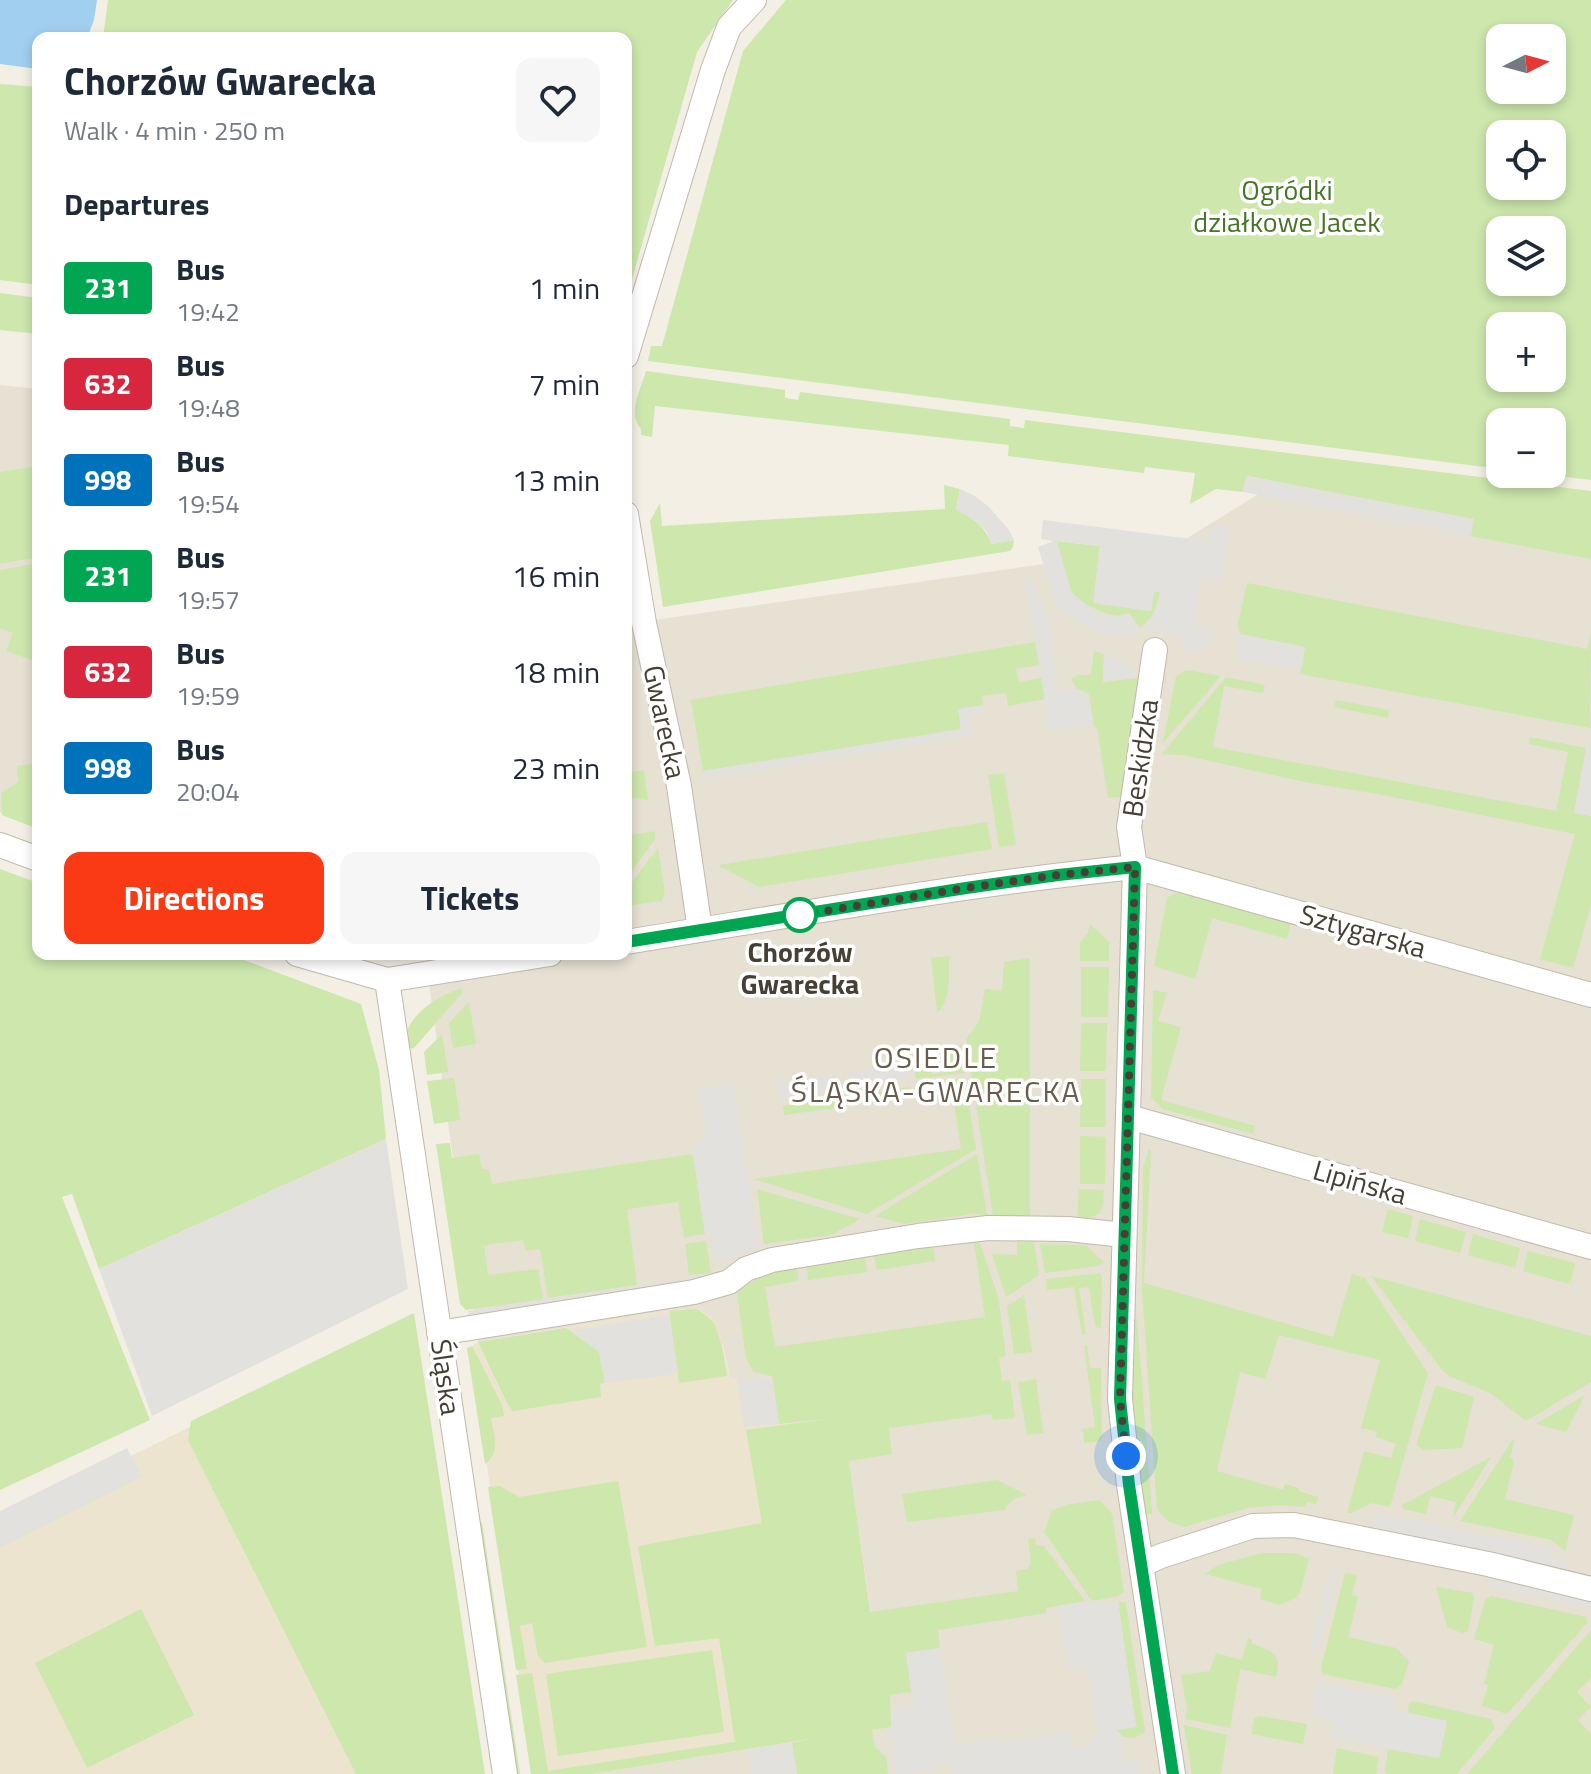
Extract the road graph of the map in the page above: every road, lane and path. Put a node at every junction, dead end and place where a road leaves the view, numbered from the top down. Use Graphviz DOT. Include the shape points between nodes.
graph roads {
  1 [pos="754,0"];
  2 [pos="632,336"];
  3 [pos="632,550"];
  4 [pos="1155,650"];
  5 [pos="0,845"];
  6 [pos="32,857"];
  7 [pos="1135,867"];
  8 [pos="700,930"];
  9 [pos="632,941"];
  10 [pos="318,960"];
  11 [pos="512,960"];
  12 [pos="387,980"];
  13 [pos="1591,995"];
  14 [pos="1129,1117"];
  15 [pos="1124,1235"];
  16 [pos="1591,1247"];
  17 [pos="439,1333"];
  18 [pos="1141,1565"];
  19 [pos="1591,1589"];
  20 [pos="505,1774"];
  21 [pos="1173,1774"];
  1 -- 2 [label="street" via="729,27 713,70"];
  3 -- 8 [label="street, Gwarecka" via="679,786"];
  4 -- 7 [label="street, Beskidzka" via="1129,827"];
  5 -- 6 [label="street"];
  7 -- 8 [label="street"];
  7 -- 13 [label="street, Sztygarska"];
  7 -- 14 [label="street, Beskidzka"];
  8 -- 9 [label="street"];
  10 -- 12 [label="street"];
  11 -- 12 [label="street"];
  12 -- 17 [label="street, Śląska"];
  14 -- 15 [label="street, Beskidzka"];
  14 -- 16 [label="street, Lipińska"];
  15 -- 17 [label="street" via="988,1228 918,1236 772,1260 729,1282 694,1292"];
  15 -- 18 [label="street, Beskidzka" via="1120,1399"];
  17 -- 20 [label="street, Śląska"];
  18 -- 19 [label="street" via="1253,1526 1294,1525"];
  18 -- 21 [label="street, Beskidzka"];
}
